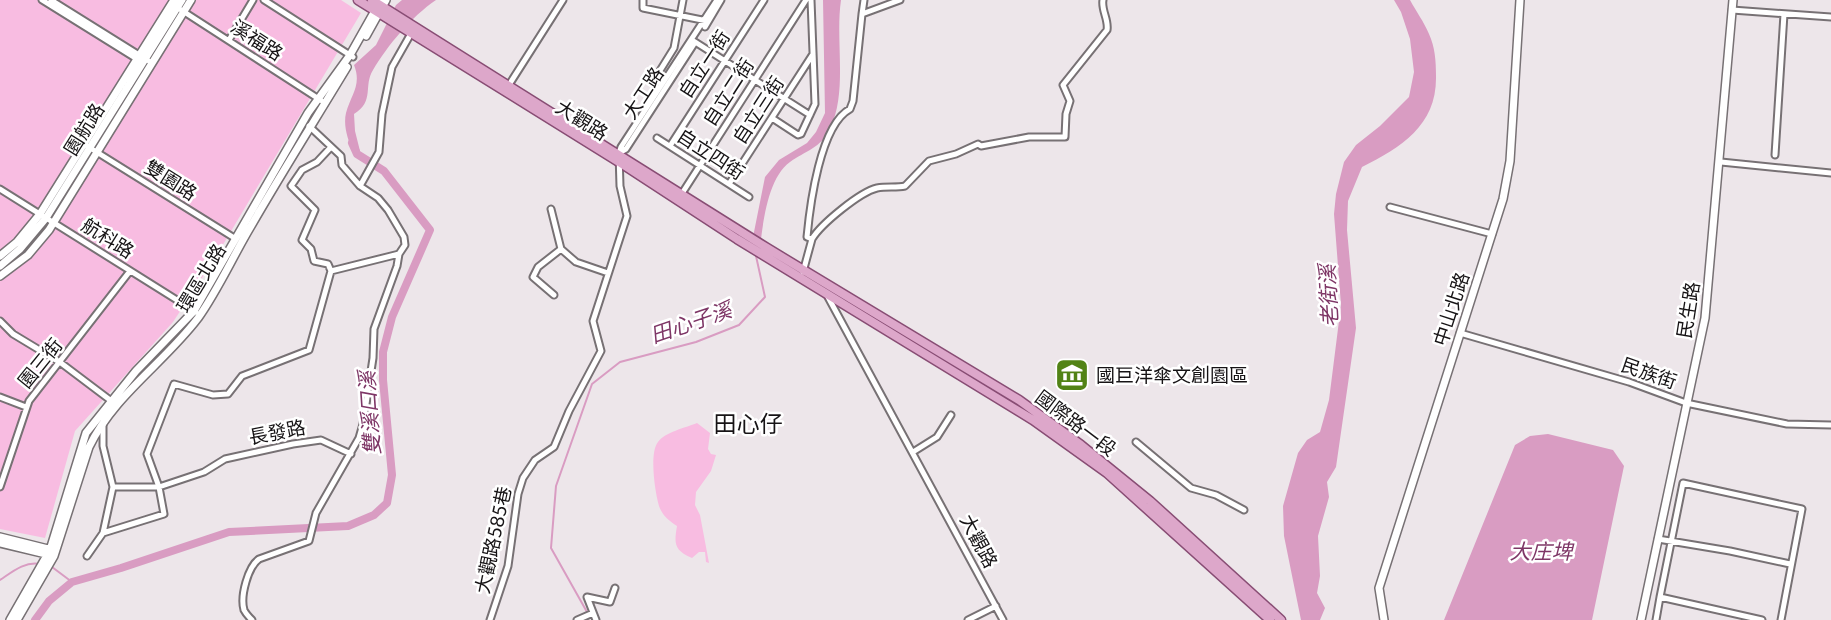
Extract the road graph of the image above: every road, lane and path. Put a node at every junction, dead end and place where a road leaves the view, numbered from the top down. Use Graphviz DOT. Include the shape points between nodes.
graph roads {
  1 [pos="42,0"];
  2 [pos="51,0"];
  3 [pos="191,0"];
  4 [pos="253,0"];
  5 [pos="264,0"];
  6 [pos="358,0"];
  7 [pos="563,0"];
  8 [pos="643,0"];
  9 [pos="683,0"];
  10 [pos="719,0"];
  11 [pos="764,0"];
  12 [pos="808,0"];
  13 [pos="864,0"];
  14 [pos="901,0"];
  15 [pos="1103,0"];
  16 [pos="1520,0"];
  17 [pos="1733,0"];
  18 [pos="178,5"];
  19 [pos="381,7"];
  20 [pos="1732,10"];
  21 [pos="862,14"];
  22 [pos="1784,14"];
  23 [pos="680,15"];
  24 [pos="1831,17"];
  25 [pos="706,21"];
  26 [pos="411,30"];
  27 [pos="229,40"];
  28 [pos="694,41"];
  29 [pos="813,54"];
  30 [pos="351,56"];
  31 [pos="725,60"];
  32 [pos="144,61"];
  33 [pos="656,77"];
  34 [pos="755,80"];
  35 [pos="507,88"];
  36 [pos="785,99"];
  37 [pos="322,101"];
  38 [pos="810,115"];
  39 [pos="772,118"];
  40 [pos="309,126"];
  41 [pos="657,138"];
  42 [pos="670,146"];
  43 [pos="331,147"];
  44 [pos="91,148"];
  45 [pos="1775,155"];
  46 [pos="619,157"];
  47 [pos="1721,162"];
  48 [pos="700,165"];
  49 [pos="1831,173"];
  50 [pos="362,183"];
  51 [pos="729,184"];
  52 [pos="0,189"];
  53 [pos="749,197"];
  54 [pos="679,198"];
  55 [pos="1390,207"];
  56 [pos="551,209"];
  57 [pos="47,218"];
  58 [pos="1492,234"];
  59 [pos="812,239"];
  60 [pos="238,241"];
  61 [pos="561,249"];
  62 [pos="399,254"];
  63 [pos="0,256"];
  64 [pos="0,266"];
  65 [pos="130,271"];
  66 [pos="331,271"];
  67 [pos="608,273"];
  68 [pos="802,273"];
  69 [pos="0,276"];
  70 [pos="828,284"];
  71 [pos="826,294"];
  72 [pos="554,295"];
  73 [pos="197,313"];
  74 [pos="0,321"];
  75 [pos="1460,333"];
  76 [pos="61,363"];
  77 [pos="967,373"];
  78 [pos="0,397"];
  79 [pos="114,402"];
  80 [pos="1686,402"];
  81 [pos="26,407"];
  82 [pos="951,415"];
  83 [pos="103,424"];
  84 [pos="1831,425"];
  85 [pos="1136,442"];
  86 [pos="913,452"];
  87 [pos="0,454"];
  88 [pos="351,454"];
  89 [pos="10,456"];
  90 [pos="113,486"];
  91 [pos="0,487"];
  92 [pos="159,487"];
  93 [pos="1244,510"];
  94 [pos="103,533"];
  95 [pos="0,537"];
  96 [pos="1658,539"];
  97 [pos="0,542"];
  98 [pos="1671,542"];
  99 [pos="87,556"];
  100 [pos="48,559"];
  101 [pos="1790,564"];
  102 [pos="615,588"];
  103 [pos="1660,597"];
  104 [pos="996,606"];
  105 [pos="593,613"];
  106 [pos="9,620"];
  107 [pos="17,620"];
  108 [pos="251,620"];
  109 [pos="490,620"];
  110 [pos="577,620"];
  111 [pos="596,620"];
  112 [pos="968,620"];
  113 [pos="1003,620"];
  114 [pos="1270,620"];
  115 [pos="1281,620"];
  116 [pos="1384,620"];
  117 [pos="1642,620"];
  118 [pos="1656,620"];
  119 [pos="1762,620"];
  120 [pos="1781,620"];
  1 -- 32 [label="street"];
  2 -- 32 [label="street"];
  3 -- 18 [label="street, 園航路"];
  4 -- 27 [label="street"];
  5 -- 30 [label="street"];
  6 -- 19 [label="main road"];
  7 -- 35 [label="street"];
  8 -- 23 [label="street" via="643,8"];
  9 -- 23 [label="street"];
  10 -- 25 [label="street, 大工路"];
  11 -- 31 [label="street, 自立一街"];
  12 -- 29 [label="street"];
  12 -- 34 [label="street, 自立二街"];
  13 -- 21 [label="street"];
  14 -- 21 [label="street"];
  15 -- 59 [label="street" via="1107,30 1063,85 1070,101 1065,138 1028,137 978,144 929,161 905,186 877,188 854,200"];
  16 -- 58 [label="street, 中山北路" via="1510,161"];
  17 -- 20 [label="street, 民生路"];
  18 -- 27 [label="street, 溪福路"];
  18 -- 32 [label="street, 園航路"];
  19 -- 26 [label="main road, 大觀路"];
  19 -- 30 [label="street, 環區北路"];
  20 -- 22 [label="street"];
  20 -- 47 [label="street, 民生路"];
  21 -- 59 [label="street" via="853,101 825,145 809,218 807,237"];
  22 -- 24 [label="street"];
  22 -- 45 [label="street"];
  23 -- 25 [label="street"];
  23 -- 33 [label="street" via="674,48"];
  25 -- 28 [label="street, 大工路"];
  26 -- 35 [label="main road, 大觀路"];
  26 -- 50 [label="street" via="387,84 379,152"];
  27 -- 37 [label="street, 溪福路"];
  28 -- 31 [label="street"];
  28 -- 46 [label="street, 大工路" via="621,147"];
  29 -- 36 [label="street, 自立三街"];
  29 -- 38 [label="street" via="815,104"];
  30 -- 37 [label="street, 環區北路"];
  31 -- 34 [label="street"];
  31 -- 42 [label="street, 自立一街"];
  32 -- 44 [label="street, 園航路"];
  34 -- 36 [label="street"];
  34 -- 48 [label="street, 自立二街"];
  35 -- 46 [label="main road, 大觀路"];
  36 -- 38 [label="street"];
  36 -- 39 [label="street, 自立三街"];
  37 -- 40 [label="street, 環區北路"];
  37 -- 60 [label="street, 環區北路" via="309,113"];
  38 -- 39 [label="street" via="798,135"];
  39 -- 51 [label="street, 自立三街"];
  40 -- 43 [label="street"];
  40 -- 60 [label="street, 環區北路"];
  41 -- 42 [label="street, 自立四街"];
  42 -- 48 [label="street, 自立四街"];
  43 -- 50 [label="street"];
  43 -- 66 [label="street" via="302,170 291,186 315,211 302,240 314,261 328,264"];
  44 -- 57 [label="street, 園航路"];
  44 -- 60 [label="street, 雙園路"];
  46 -- 54 [label="main road, 大觀路"];
  46 -- 67 [label="street, 大觀路585巷" via="627,216"];
  47 -- 49 [label="street"];
  47 -- 80 [label="street, 民生路" via="1705,318"];
  48 -- 51 [label="street, 自立四街"];
  48 -- 54 [label="street, 自立二街"];
  50 -- 62 [label="street" via="388,210 404,237"];
  51 -- 53 [label="street, 自立四街"];
  52 -- 57 [label="street, 航科路"];
  54 -- 68 [label="main road, 大觀路"];
  55 -- 58 [label="street"];
  56 -- 61 [label="street"];
  57 -- 63 [label="street"];
  57 -- 64 [label="street, 園航路"];
  57 -- 65 [label="street, 航科路"];
  57 -- 69 [label="street" via="28,255"];
  58 -- 75 [label="street, 中山北路"];
  59 -- 68 [label="street"];
  60 -- 73 [label="street, 環區北路"];
  61 -- 67 [label="street" via="576,262"];
  61 -- 72 [label="street" via="538,267 533,277"];
  62 -- 66 [label="street"];
  62 -- 88 [label="street" via="374,329 363,424"];
  65 -- 73 [label="street, 航科路"];
  65 -- 76 [label="street, 園三街"];
  66 -- 92 [label="street" via="309,350 242,376 228,394 213,395 174,384 147,454"];
  67 -- 109 [label="street, 大觀路585巷" via="593,321 601,351 554,447 534,460 523,478 508,566"];
  68 -- 70 [label="main road, 大觀路"];
  68 -- 71 [label="main road, 大觀路"];
  70 -- 71 [label="street"];
  70 -- 77 [label="main road, 國際路一段"];
  71 -- 77 [label="main road, 國際路一段"];
  71 -- 86 [label="street, 大觀路"];
  73 -- 79 [label="street, 環區北路"];
  74 -- 76 [label="street"];
  75 -- 80 [label="street, 民族街"];
  75 -- 116 [label="street, 中山北路" via="1379,588"];
  76 -- 79 [label="street"];
  76 -- 81 [label="street, 園三街"];
  77 -- 114 [label="main road, 國際路一段" via="1107,473"];
  77 -- 115 [label="main road, 國際路一段" via="1019,400 1081,444 1150,500"];
  78 -- 81 [label="street"];
  79 -- 83 [label="street, 環區北路"];
  79 -- 100 [label="street, 環區北路" via="83,440"];
  80 -- 84 [label="street, 民族街" via="1787,424"];
  80 -- 96 [label="street, 民生路"];
  81 -- 89 [label="street, 園三街"];
  82 -- 86 [label="street" via="937,437"];
  83 -- 90 [label="street" via="103,446"];
  83 -- 100 [label="street, 環區北路" via="89,447"];
  85 -- 93 [label="street" via="1191,488"];
  86 -- 104 [label="street, 大觀路"];
  87 -- 89 [label="street"];
  88 -- 92 [label="street, 長發路" via="321,440 293,444 225,459"];
  88 -- 108 [label="street" via="313,522 309,541 255,561 244,595 244,609"];
  89 -- 91 [label="street, 園三街"];
  90 -- 92 [label="street, 長發路"];
  90 -- 94 [label="street"];
  92 -- 94 [label="street" via="164,514"];
  94 -- 99 [label="street"];
  95 -- 100 [label="street"];
  96 -- 98 [label="street"];
  96 -- 117 [label="street, 民生路"];
  97 -- 100 [label="street"];
  98 -- 101 [label="street"];
  98 -- 101 [label="street" via="1683,483 1802,509"];
  98 -- 103 [label="street"];
  100 -- 106 [label="street"];
  100 -- 107 [label="street"];
  101 -- 120 [label="street"];
  102 -- 105 [label="street" via="610,602 587,597"];
  103 -- 118 [label="street"];
  103 -- 119 [label="street"];
  104 -- 112 [label="street"];
  104 -- 113 [label="street, 大觀路"];
  105 -- 110 [label="street"];
  105 -- 111 [label="street"];
}
